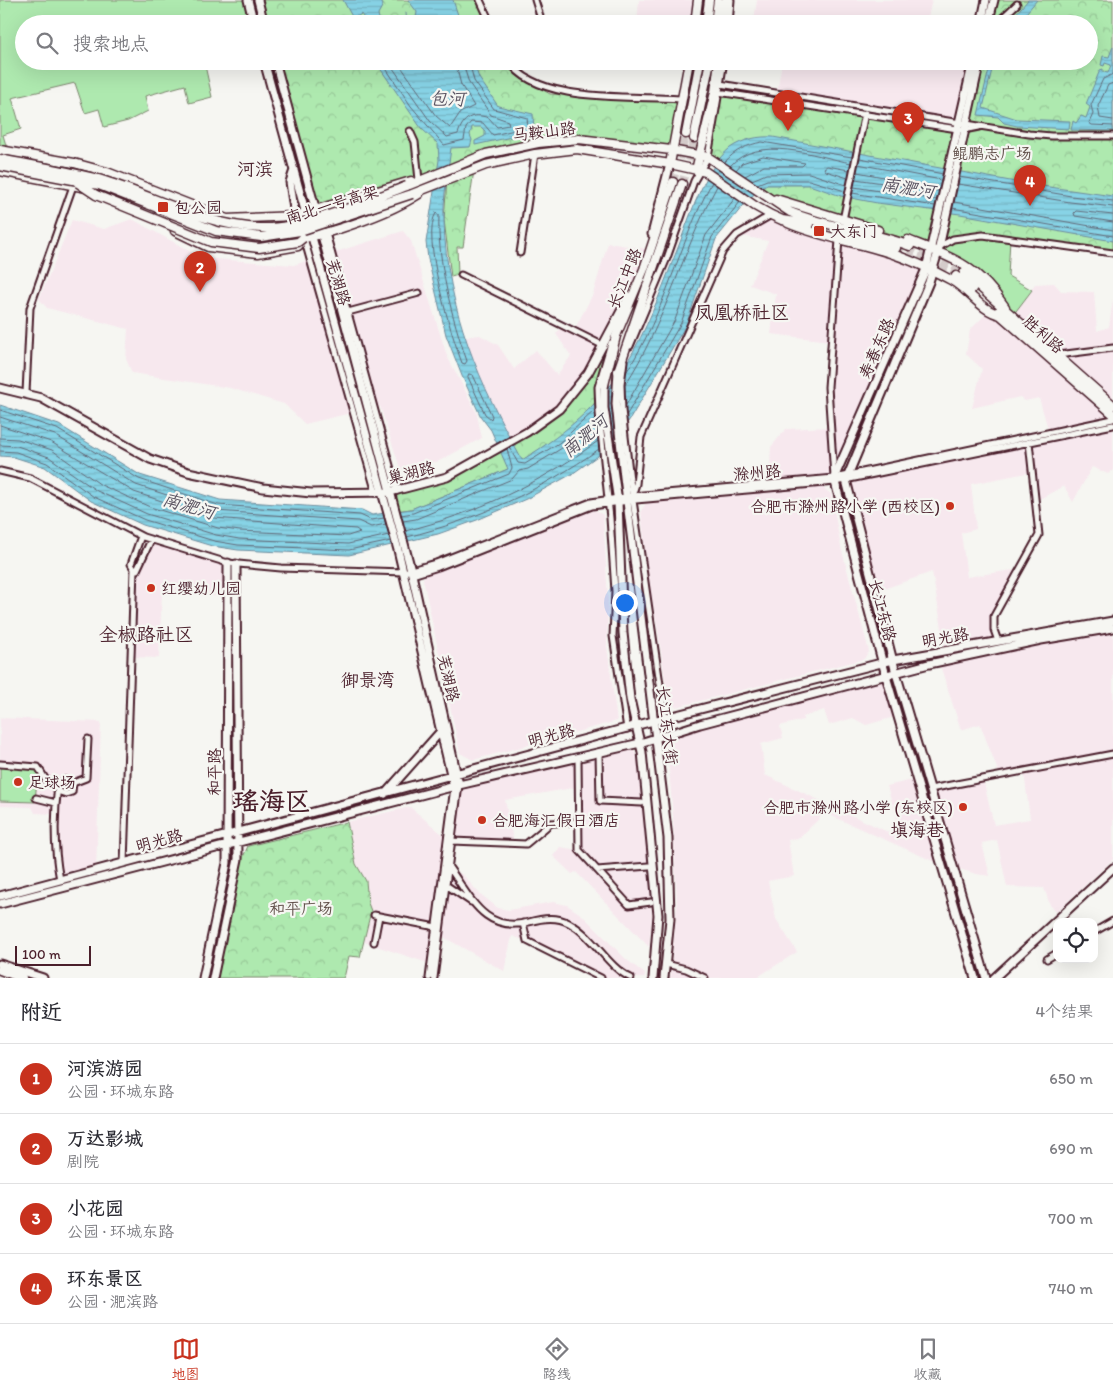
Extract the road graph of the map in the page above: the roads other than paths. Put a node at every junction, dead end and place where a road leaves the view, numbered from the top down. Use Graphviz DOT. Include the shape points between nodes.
graph roads {
  1 [pos="248,0"];
  2 [pos="258,0"];
  3 [pos="480,0"];
  4 [pos="535,0"];
  5 [pos="698,0"];
  6 [pos="709,0"];
  7 [pos="718,0"];
  8 [pos="726,0"];
  9 [pos="731,0"];
  10 [pos="986,0"];
  11 [pos="994,0"];
  12 [pos="1017,4"];
  13 [pos="252,15"];
  14 [pos="262,15"];
  15 [pos="487,15"];
  16 [pos="540,15"];
  17 [pos="696,15"];
  18 [pos="707,15"];
  19 [pos="716,15"];
  20 [pos="724,15"];
  21 [pos="730,15"];
  22 [pos="983,15"];
  23 [pos="991,15"];
  24 [pos="1005,15"];
  25 [pos="266,70"];
  26 [pos="277,70"];
  27 [pos="517,70"];
  28 [pos="687,70"];
  29 [pos="698,70"];
  30 [pos="708,70"];
  31 [pos="719,70"];
  32 [pos="722,70"];
  33 [pos="971,70"];
  34 [pos="978,70"];
  35 [pos="718,88"];
  36 [pos="682,99"];
  37 [pos="866,107"];
  38 [pos="865,115"];
  39 [pos="962,126"];
  40 [pos="410,131"];
  41 [pos="686,134"];
  42 [pos="1113,136"];
  43 [pos="694,138"];
  44 [pos="0,149"];
  45 [pos="671,150"];
  46 [pos="535,154"];
  47 [pos="704,156"];
  48 [pos="0,159"];
  49 [pos="670,164"];
  50 [pos="0,166"];
  51 [pos="294,170"];
  52 [pos="0,171"];
  53 [pos="701,171"];
  54 [pos="428,178"];
  55 [pos="419,180"];
  56 [pos="673,182"];
  57 [pos="74,183"];
  58 [pos="682,184"];
  59 [pos="407,186"];
  60 [pos="431,186"];
  61 [pos="412,194"];
  62 [pos="765,196"];
  63 [pos="316,210"];
  64 [pos="306,213"];
  65 [pos="771,215"];
  66 [pos="295,216"];
  67 [pos="782,220"];
  68 [pos="843,220"];
  69 [pos="324,233"];
  70 [pos="312,237"];
  71 [pos="304,238"];
  72 [pos="838,240"];
  73 [pos="910,246"];
  74 [pos="896,248"];
  75 [pos="936,249"];
  76 [pos="520,252"];
  77 [pos="1113,253"];
  78 [pos="929,270"];
  79 [pos="461,274"];
  80 [pos="420,293"];
  81 [pos="631,300"];
  82 [pos="1004,307"];
  83 [pos="348,312"];
  84 [pos="1001,315"];
  85 [pos="617,320"];
  86 [pos="616,328"];
  87 [pos="603,348"];
  88 [pos="1113,348"];
  89 [pos="1058,355"];
  90 [pos="618,371"];
  91 [pos="601,386"];
  92 [pos="0,388"];
  93 [pos="26,393"];
  94 [pos="1113,405"];
  95 [pos="1113,414"];
  96 [pos="1113,419"];
  97 [pos="1113,425"];
  98 [pos="1028,442"];
  99 [pos="0,471"];
  100 [pos="847,477"];
  101 [pos="627,478"];
  102 [pos="834,480"];
  103 [pos="611,484"];
  104 [pos="387,492"];
  105 [pos="629,498"];
  106 [pos="618,500"];
  107 [pos="609,501"];
  108 [pos="141,536"];
  109 [pos="151,540"];
  110 [pos="228,563"];
  111 [pos="236,564"];
  112 [pos="134,569"];
  113 [pos="409,573"];
  114 [pos="1113,621"];
  115 [pos="1113,628"];
  116 [pos="998,641"];
  117 [pos="893,660"];
  118 [pos="883,663"];
  119 [pos="896,673"];
  120 [pos="886,676"];
  121 [pos="665,718"];
  122 [pos="653,721"];
  123 [pos="635,727"];
  124 [pos="627,729"];
  125 [pos="441,731"];
  126 [pos="657,738"];
  127 [pos="88,739"];
  128 [pos="640,743"];
  129 [pos="599,752"];
  130 [pos="1113,754"];
  131 [pos="578,758"];
  132 [pos="0,764"];
  133 [pos="454,776"];
  134 [pos="73,783"];
  135 [pos="456,786"];
  136 [pos="58,788"];
  137 [pos="930,789"];
  138 [pos="385,794"];
  139 [pos="36,798"];
  140 [pos="56,803"];
  141 [pos="642,803"];
  142 [pos="579,822"];
  143 [pos="238,833"];
  144 [pos="228,836"];
  145 [pos="452,841"];
  146 [pos="238,843"];
  147 [pos="228,846"];
  148 [pos="124,863"];
  149 [pos="448,866"];
  150 [pos="649,866"];
  151 [pos="1113,868"];
  152 [pos="597,870"];
  153 [pos="60,880"];
  154 [pos="446,885"];
  155 [pos="0,896"];
  156 [pos="651,902"];
  157 [pos="0,904"];
  158 [pos="473,904"];
  159 [pos="1113,921"];
  160 [pos="523,923"];
  161 [pos="436,926"];
  162 [pos="1098,930"];
  163 [pos="374,942"];
  164 [pos="1053,955"];
  165 [pos="1047,959"];
  166 [pos="0,964"];
  167 [pos="666,964"];
  168 [pos="0,970"];
  169 [pos="620,976"];
  170 [pos="22,978"];
  171 [pos="43,978"];
  172 [pos="202,978"];
  173 [pos="212,978"];
  174 [pos="429,978"];
  175 [pos="434,978"];
  176 [pos="601,978"];
  177 [pos="631,978"];
  178 [pos="653,978"];
  179 [pos="664,978"];
  180 [pos="705,978"];
  181 [pos="975,978"];
  182 [pos="986,978"];
  183 [pos="994,978"];
  1 -- 13 [label="main road"];
  2 -- 14 [label="main road"];
  3 -- 15 [label="street"];
  4 -- 16 [label="street"];
  5 -- 17 [label="highway"];
  6 -- 18 [label="highway"];
  7 -- 19 [label="highway"];
  8 -- 20 [label="highway"];
  9 -- 21 [label="street"];
  10 -- 22 [label="main road"];
  11 -- 23 [label="main road"];
  12 -- 24 [label="street"];
  25 -- 51 [label="main road, 芜湖路"];
  26 -- 63 [label="main road, 芜湖路"];
  27 -- 36 [label="street" via="532,82 559,91"];
  28 -- 36 [label="highway"];
  29 -- 41 [label="highway"];
  30 -- 43 [label="highway"];
  31 -- 35 [label="highway"];
  32 -- 35 [label="street"];
  33 -- 39 [label="main road"];
  34 -- 39 [label="main road"];
  35 -- 37 [label="street"];
  35 -- 38 [label="street"];
  35 -- 47 [label="highway"];
  36 -- 45 [label="highway"];
  37 -- 38 [label="street"];
  37 -- 39 [label="street"];
  38 -- 39 [label="street"];
  38 -- 68 [label="street"];
  39 -- 42 [label="street" via="1051,136"];
  39 -- 75 [label="main road, 寿春东路"];
  40 -- 55 [label="street"];
  44 -- 66 [label="highway" via="107,172 227,219"];
  45 -- 47 [label="highway, 马鞍山路"];
  45 -- 49 [label="highway"];
  45 -- 54 [label="highway, 马鞍山路" via="571,140 538,143 486,154"];
  46 -- 49 [label="highway, 马鞍山路" via="577,150"];
  46 -- 60 [label="highway, 马鞍山路" via="486,166"];
  46 -- 76 [label="street"];
  47 -- 53 [label="highway"];
  47 -- 62 [label="highway, 马鞍山路"];
  48 -- 59 [label="highway, 南北一号高架, bridge" via="104,181 217,221 262,228 290,225 333,213"];
  49 -- 53 [label="highway, 马鞍山路"];
  49 -- 85 [label="main road, 巢湖路" via="648,249"];
  50 -- 57 [label="highway, 南北一号高架, bridge"];
  51 -- 64 [label="main road, 芜湖路"];
  51 -- 66 [label="main road" via="290,182"];
  52 -- 57 [label="highway"];
  53 -- 65 [label="highway"];
  53 -- 101 [label="street" via="694,181 667,258 624,360 622,410"];
  54 -- 55 [label="highway"];
  54 -- 59 [label="highway, 马鞍山路"];
  55 -- 63 [label="highway"];
  56 -- 81 [label="highway, 长江中路"];
  57 -- 61 [label="highway, 南北一号高架, bridge" via="99,185 216,231 261,237 300,231"];
  57 -- 71 [label="highway, bridge" via="211,242 259,248 298,242"];
  57 -- 93 [label="street" via="30,308"];
  58 -- 90 [label="highway, 长江中路"];
  60 -- 61 [label="highway, 马鞍山路"];
  60 -- 69 [label="highway" via="384,212"];
  62 -- 68 [label="highway"];
  62 -- 73 [label="highway" via="804,218"];
  63 -- 64 [label="highway"];
  63 -- 69 [label="main road, 芜湖路"];
  64 -- 66 [label="highway"];
  64 -- 70 [label="main road, 芜湖路"];
  65 -- 67 [label="highway"];
  65 -- 105 [label="street" via="737,235 724,251 641,436 636,484"];
  67 -- 72 [label="highway"];
  67 -- 74 [label="highway" via="819,226"];
  68 -- 75 [label="highway"];
  69 -- 70 [label="highway"];
  69 -- 83 [label="street"];
  69 -- 104 [label="main road, 芜湖路"];
  70 -- 71 [label="highway"];
  70 -- 104 [label="main road, 芜湖路"];
  71 -- 104 [label="street"];
  72 -- 78 [label="highway" via="892,254"];
  72 -- 102 [label="street, 长江东路" via="828,387"];
  75 -- 77 [label="street" via="953,239 983,235"];
  75 -- 78 [label="main road, 寿春东路"];
  75 -- 82 [label="highway" via="962,262 990,286"];
  78 -- 84 [label="highway" via="952,280 991,313"];
  78 -- 100 [label="main road, 寿春东路"];
  78 -- 102 [label="main road, 寿春东路"];
  79 -- 87 [label="street"];
  80 -- 83 [label="street"];
  81 -- 86 [label="street"];
  81 -- 91 [label="highway, 长江中路"];
  82 -- 84 [label="highway, 胜利路" via="960,274"];
  82 -- 89 [label="highway, 胜利路"];
  83 -- 104 [label="street"];
  84 -- 95 [label="highway, 胜利路"];
  85 -- 86 [label="street"];
  85 -- 87 [label="main road, 巢湖路"];
  86 -- 87 [label="street"];
  86 -- 91 [label="street"];
  87 -- 104 [label="main road, 巢湖路" via="566,403 514,440 447,477"];
  88 -- 89 [label="street"];
  89 -- 94 [label="highway, 胜利路"];
  90 -- 101 [label="main road, 长江东大街" via="616,404"];
  91 -- 103 [label="main road, 长江东大街"];
  92 -- 93 [label="main road, 巢湖路"];
  93 -- 104 [label="main road, 巢湖路" via="60,407 150,459 188,472 263,488 310,493"];
  96 -- 100 [label="street, 滁州路"];
  97 -- 98 [label="street, 滁州路"];
  98 -- 100 [label="street, 滁州路"];
  98 -- 116 [label="street" via="1039,535 994,616"];
  99 -- 108 [label="street, 滁州路" via="30,478"];
  100 -- 102 [label="street, 滁州路"];
  100 -- 117 [label="main road, 长江东路"];
  101 -- 105 [label="main road, 长江东大街"];
  102 -- 105 [label="street, 滁州路"];
  102 -- 118 [label="main road, 长江东路"];
  103 -- 106 [label="main road, 长江东大街"];
  103 -- 107 [label="street"];
  104 -- 113 [label="main road, 芜湖路"];
  105 -- 106 [label="street, 滁州路"];
  105 -- 121 [label="street"];
  105 -- 122 [label="main road, 长江东大街"];
  106 -- 107 [label="street, 滁州路"];
  106 -- 123 [label="main road, 长江东大街" via="623,633"];
  107 -- 113 [label="street, 滁州路" via="438,567"];
  107 -- 124 [label="street" via="615,592 613,636"];
  108 -- 109 [label="street, 滁州路"];
  108 -- 112 [label="street" via="131,564"];
  109 -- 110 [label="street, 滁州路"];
  109 -- 112 [label="street" via="141,565"];
  110 -- 111 [label="street, 滁州路"];
  110 -- 144 [label="main road, 和平路"];
  111 -- 113 [label="street, 滁州路"];
  111 -- 143 [label="main road, 和平路"];
  112 -- 148 [label="street"];
  113 -- 125 [label="main road, 芜湖路"];
  113 -- 133 [label="main road, 芜湖路"];
  114 -- 116 [label="main road, 明光路"];
  115 -- 119 [label="main road, 明光路" via="1041,640"];
  116 -- 117 [label="main road, 明光路"];
  117 -- 118 [label="main road, 明光路"];
  117 -- 119 [label="main road, 长江东路"];
  118 -- 120 [label="main road, 长江东路"];
  118 -- 121 [label="main road, 明光路"];
  119 -- 120 [label="main road, 明光路"];
  119 -- 137 [label="main road, 长江东路"];
  120 -- 126 [label="main road, 明光路"];
  120 -- 181 [label="main road, 长江东路"];
  121 -- 122 [label="main road, 明光路"];
  122 -- 123 [label="main road, 明光路"];
  122 -- 126 [label="main road, 长江东大街"];
  123 -- 124 [label="main road, 明光路"];
  123 -- 128 [label="main road, 长江东大街"];
  124 -- 133 [label="main road, 明光路"];
  125 -- 133 [label="main road, 芜湖路"];
  125 -- 138 [label="main road"];
  126 -- 128 [label="main road, 明光路"];
  126 -- 167 [label="main road, 长江东大街" via="668,838 670,919"];
  127 -- 134 [label="street" via="86,778"];
  128 -- 129 [label="main road, 明光路"];
  128 -- 178 [label="main road, 长江东大街" via="658,915"];
  129 -- 131 [label="main road, 明光路"];
  129 -- 141 [label="street" via="600,801"];
  130 -- 137 [label="street"];
  131 -- 135 [label="main road, 明光路"];
  131 -- 142 [label="street"];
  132 -- 136 [label="street" via="38,766 46,780"];
  133 -- 135 [label="main road, 芜湖路"];
  133 -- 138 [label="main road, 明光路"];
  134 -- 136 [label="street" via="65,780"];
  134 -- 136 [label="street" via="72,792 66,794"];
  135 -- 145 [label="street"];
  135 -- 146 [label="main road, 明光路"];
  135 -- 161 [label="street"];
  136 -- 140 [label="street"];
  137 -- 182 [label="main road, 长江东路"];
  138 -- 143 [label="main road, 明光路"];
  139 -- 140 [label="street"];
  140 -- 153 [label="street" via="56,864"];
  142 -- 145 [label="street" via="551,823 526,844"];
  142 -- 152 [label="street" via="579,850"];
  143 -- 144 [label="main road, 明光路"];
  143 -- 146 [label="main road, 和平路"];
  144 -- 147 [label="main road, 和平路"];
  144 -- 148 [label="main road, 明光路"];
  145 -- 149 [label="street"];
  146 -- 147 [label="main road, 明光路"];
  146 -- 173 [label="main road, 和平路" via="238,859"];
  147 -- 157 [label="main road, 明光路"];
  147 -- 172 [label="main road, 和平路" via="228,863"];
  148 -- 153 [label="main road, 明光路"];
  149 -- 154 [label="street"];
  149 -- 158 [label="street"];
  150 -- 152 [label="street"];
  151 -- 183 [label="main road"];
  152 -- 156 [label="street" via="629,905"];
  153 -- 155 [label="main road, 明光路"];
  154 -- 158 [label="street"];
  154 -- 175 [label="street"];
  158 -- 160 [label="street" via="487,917 505,924"];
  159 -- 162 [label="street"];
  160 -- 169 [label="street" via="544,918 567,921 580,929"];
  160 -- 176 [label="street" via="527,941"];
  161 -- 163 [label="street" via="376,915"];
  161 -- 174 [label="street"];
  164 -- 165 [label="street"];
  166 -- 171 [label="main road"];
  167 -- 179 [label="main road, 长江东大街"];
  167 -- 180 [label="street" via="686,968"];
  168 -- 170 [label="highway"];
  169 -- 177 [label="street"];
}
